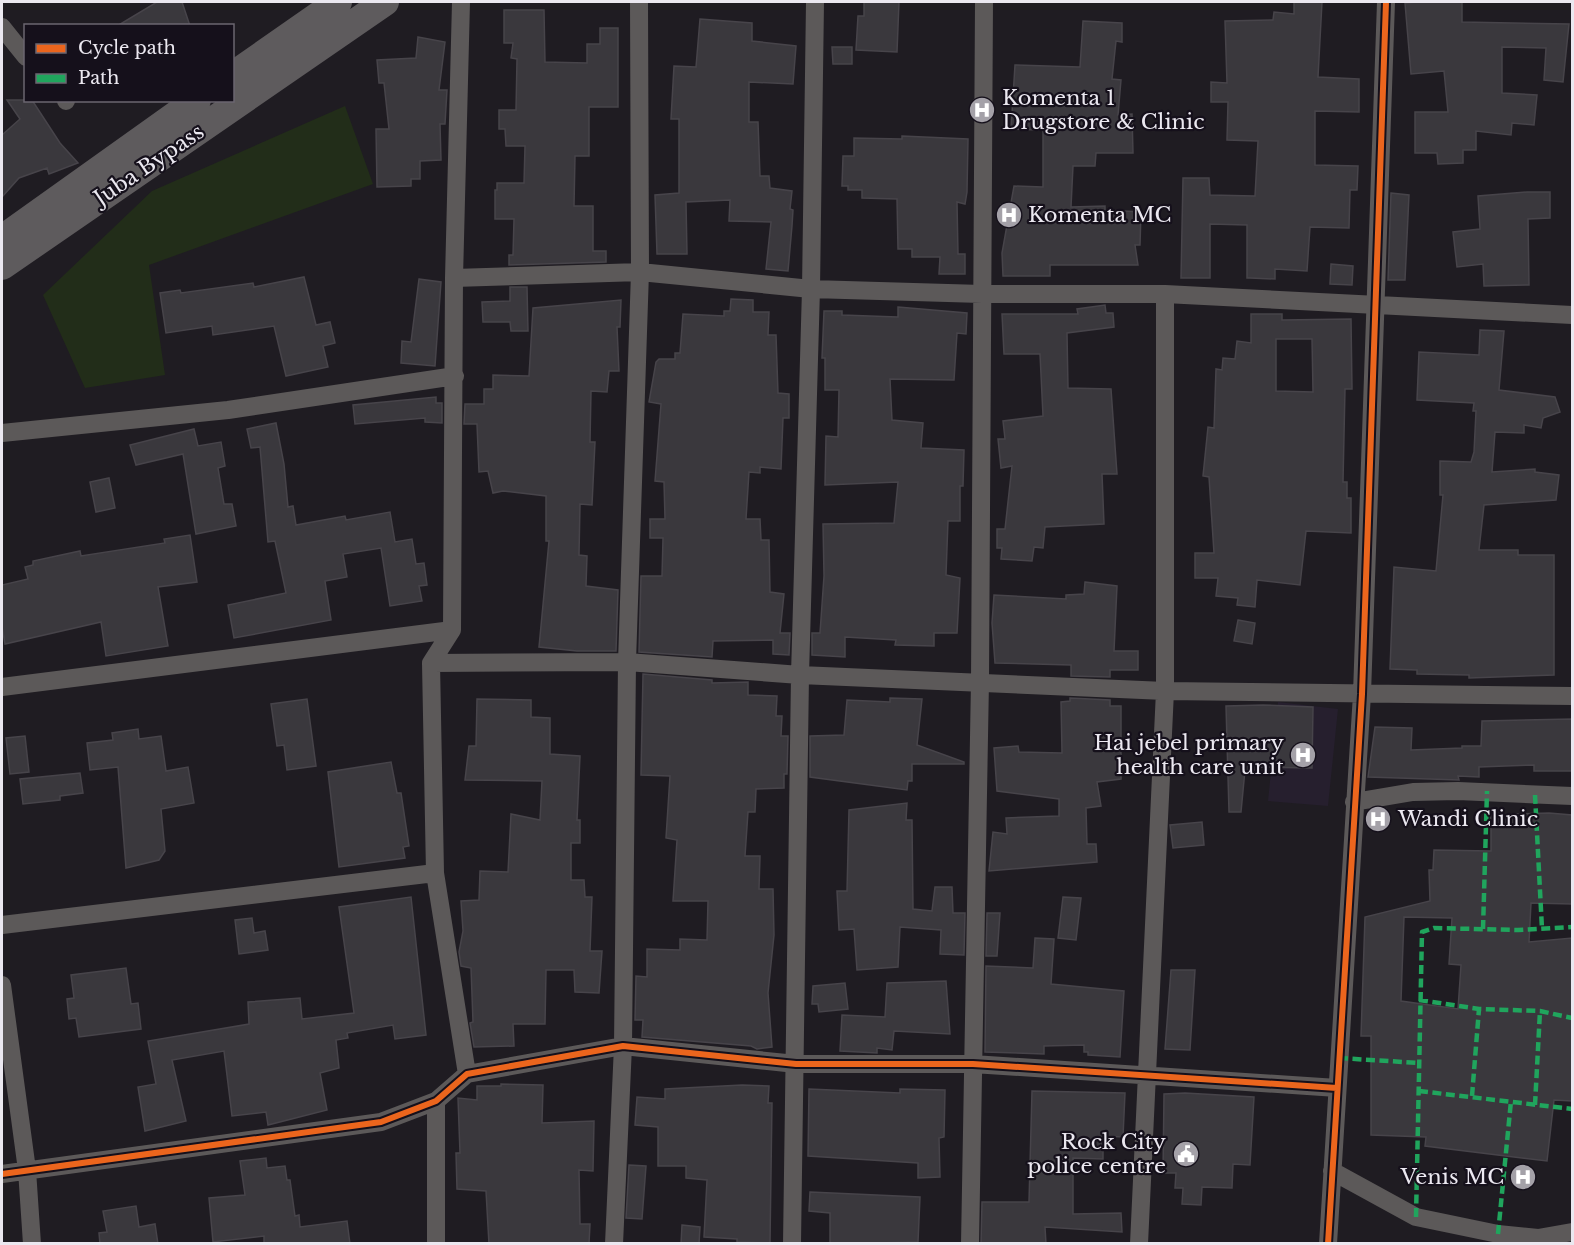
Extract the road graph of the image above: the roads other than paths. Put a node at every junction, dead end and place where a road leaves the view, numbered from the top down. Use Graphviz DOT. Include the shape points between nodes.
graph roads {
  1 [pos="338,2"];
  2 [pos="385,2"];
  3 [pos="461,2"];
  4 [pos="639,2"];
  5 [pos="814,2"];
  6 [pos="984,2"];
  7 [pos="1386,2"];
  8 [pos="2,27"];
  9 [pos="24,54"];
  10 [pos="234,75"];
  11 [pos="194,102"];
  12 [pos="2,239"];
  13 [pos="2,266"];
  14 [pos="640,272"];
  15 [pos="454,278"];
  16 [pos="811,289"];
  17 [pos="982,294"];
  18 [pos="1165,294"];
  19 [pos="1377,305"];
  20 [pos="1572,315"];
  21 [pos="455,376"];
  22 [pos="2,433"];
  23 [pos="452,630"];
  24 [pos="627,662"];
  25 [pos="431,663"];
  26 [pos="800,675"];
  27 [pos="980,681"];
  28 [pos="2,687"];
  29 [pos="1165,691"];
  30 [pos="1362,694"];
  31 [pos="1572,696"];
  32 [pos="1572,796"];
  33 [pos="1354,802"];
  34 [pos="435,873"];
  35 [pos="2,925"];
  36 [pos="2,985"];
  37 [pos="623,1046"];
  38 [pos="796,1064"];
  39 [pos="973,1064"];
  40 [pos="467,1074"];
  41 [pos="1146,1074"];
  42 [pos="1338,1088"];
  43 [pos="436,1101"];
  44 [pos="27,1170"];
  45 [pos="1332,1171"];
  46 [pos="2,1174"];
  47 [pos="1572,1232"];
  48 [pos="32,1244"];
  49 [pos="436,1244"];
  50 [pos="614,1244"];
  51 [pos="792,1244"];
  52 [pos="970,1244"];
  53 [pos="1139,1244"];
  54 [pos="1328,1244"];
  1 -- 10 [label="main road"];
  2 -- 13 [label="main road, Juba Bypass"];
  3 -- 15 [label="street"];
  4 -- 14 [label="street"];
  5 -- 16 [label="street"];
  6 -- 17 [label="street"];
  7 -- 19 [label="street"];
  8 -- 9 [label="street"];
  11 -- 12 [label="main road, Juba Bypass"];
  14 -- 15 [label="street"];
  14 -- 16 [label="street"];
  14 -- 24 [label="street"];
  15 -- 21 [label="street"];
  16 -- 17 [label="street"];
  16 -- 26 [label="street"];
  17 -- 18 [label="street"];
  17 -- 27 [label="street"];
  18 -- 19 [label="street"];
  18 -- 29 [label="street"];
  19 -- 20 [label="street"];
  19 -- 30 [label="street"];
  21 -- 22 [label="street" via="228,410"];
  21 -- 23 [label="street"];
  23 -- 25 [label="street"];
  23 -- 28 [label="street"];
  24 -- 25 [label="street"];
  24 -- 26 [label="street"];
  24 -- 37 [label="street"];
  25 -- 34 [label="street"];
  26 -- 27 [label="street"];
  26 -- 38 [label="street"];
  27 -- 29 [label="street"];
  27 -- 39 [label="street"];
  29 -- 30 [label="street"];
  29 -- 41 [label="street"];
  30 -- 31 [label="street"];
  30 -- 33 [label="street"];
  32 -- 33 [label="street" via="1447,791 1413,792"];
  33 -- 42 [label="street"];
  34 -- 35 [label="street"];
  34 -- 40 [label="street"];
  36 -- 44 [label="street"];
  37 -- 38 [label="street"];
  37 -- 40 [label="street"];
  37 -- 50 [label="street"];
  38 -- 39 [label="street"];
  38 -- 51 [label="street"];
  39 -- 41 [label="street"];
  39 -- 52 [label="street"];
  40 -- 43 [label="street"];
  41 -- 42 [label="street"];
  41 -- 53 [label="street"];
  42 -- 45 [label="street"];
  43 -- 44 [label="street" via="381,1122"];
  43 -- 49 [label="street"];
  44 -- 46 [label="street"];
  44 -- 48 [label="street"];
  45 -- 47 [label="street" via="1416,1217 1538,1238"];
  45 -- 54 [label="street"];
}
